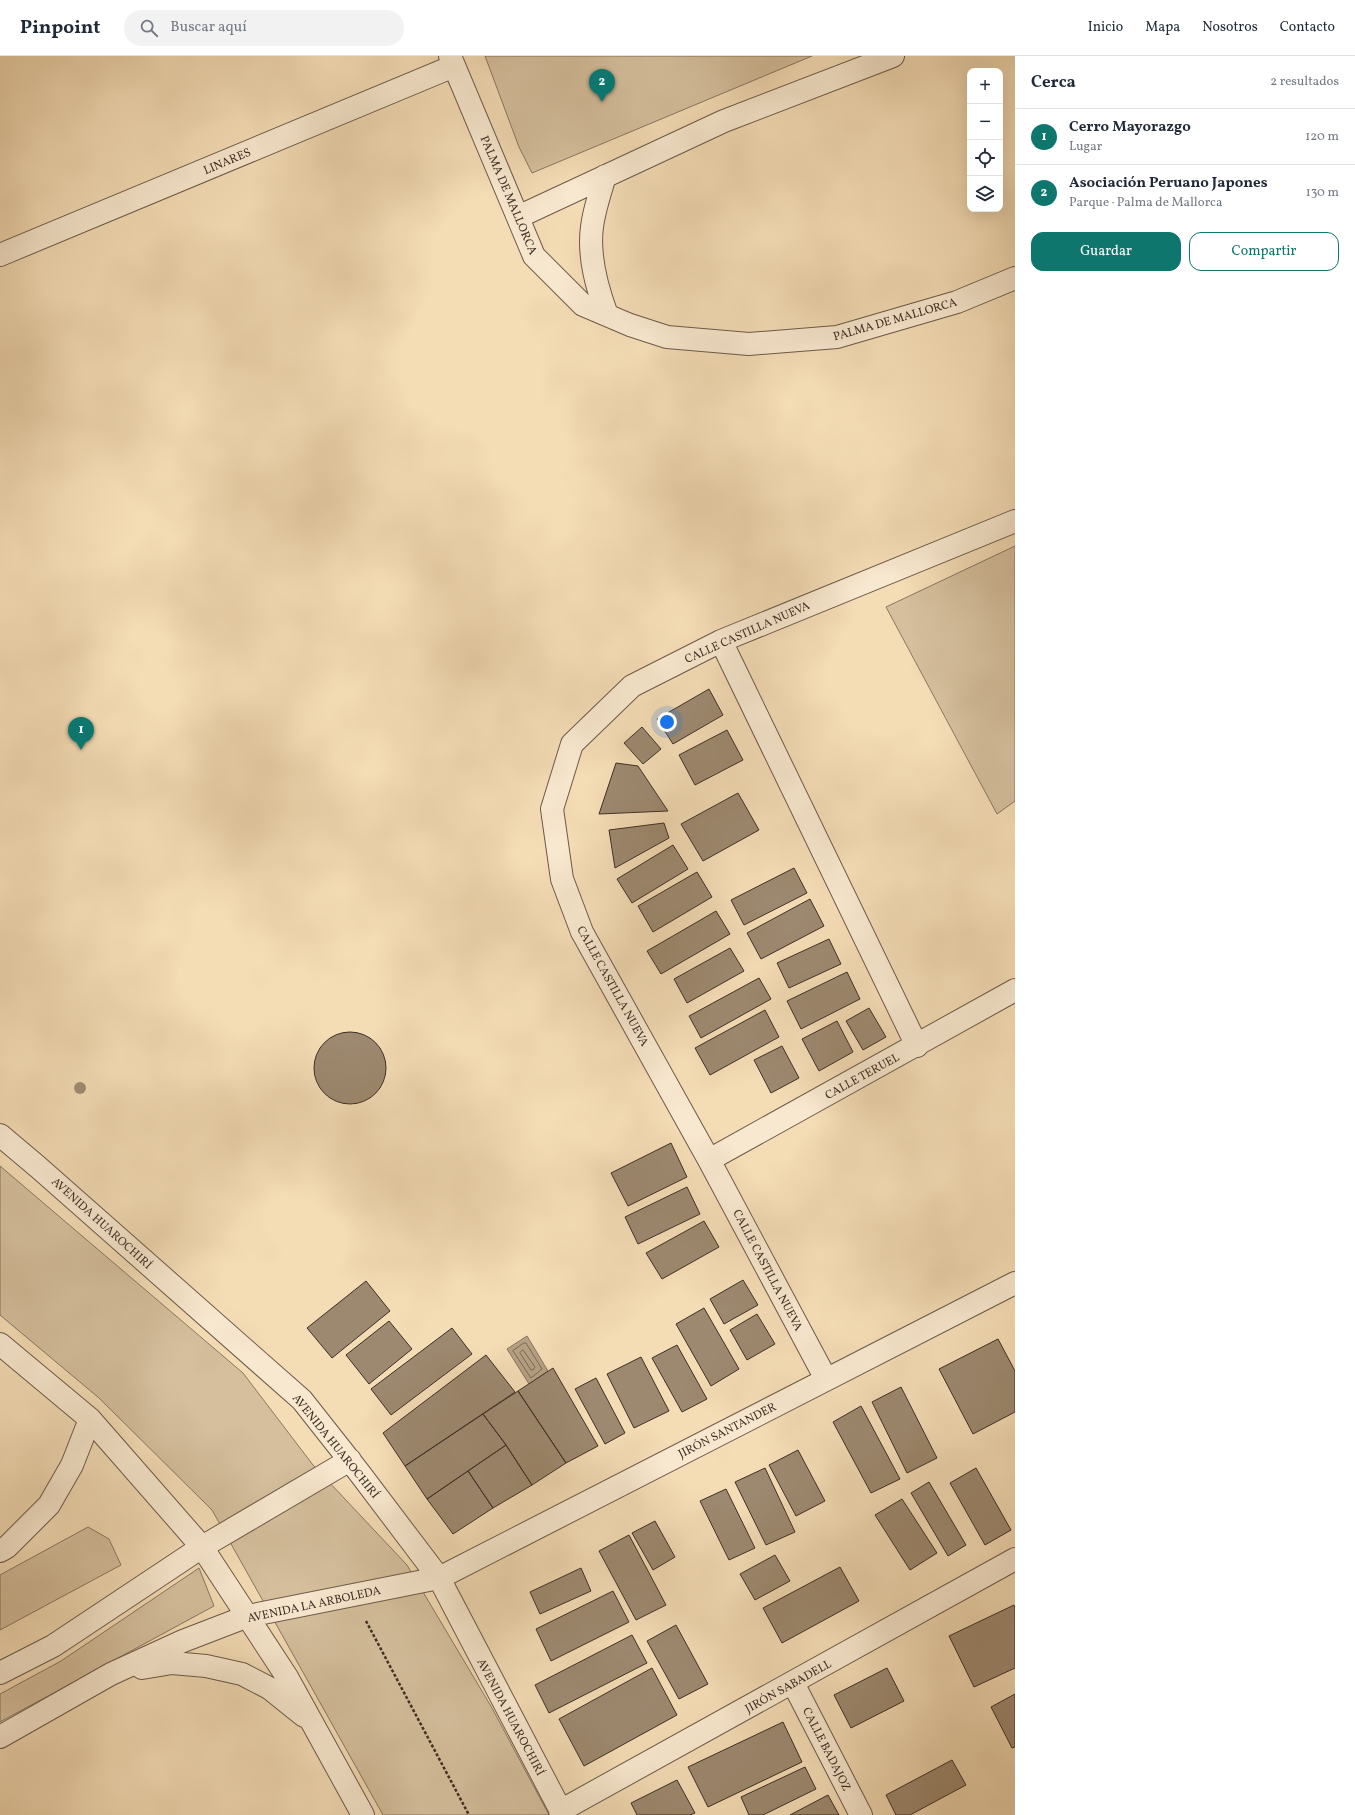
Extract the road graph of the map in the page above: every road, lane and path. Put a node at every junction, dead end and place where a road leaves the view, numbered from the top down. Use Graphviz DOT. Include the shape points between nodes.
graph roads {
  1 [pos="893,56"];
  2 [pos="452,61"];
  3 [pos="605,176"];
  4 [pos="518,217"];
  5 [pos="0,255"];
  6 [pos="1015,278"];
  7 [pos="607,315"];
  8 [pos="1015,520"];
  9 [pos="721,641"];
  10 [pos="1015,990"];
  11 [pos="917,1046"];
  12 [pos="0,1135"];
  13 [pos="709,1160"];
  14 [pos="1015,1283"];
  15 [pos="0,1344"];
  16 [pos="826,1379"];
  17 [pos="90,1419"];
  18 [pos="350,1460"];
  19 [pos="202,1547"];
  20 [pos="0,1551"];
  21 [pos="1015,1559"];
  22 [pos="439,1578"];
  23 [pos="353,1596"];
  24 [pos="248,1616"];
  25 [pos="0,1673"];
  26 [pos="111,1674"];
  27 [pos="793,1683"];
  28 [pos="312,1722"];
  29 [pos="0,1737"];
  30 [pos="561,1813"];
  31 [pos="363,1815"];
  32 [pos="469,1815"];
  33 [pos="861,1815"];
  1 -- 3 [label="street" via="724,120"];
  2 -- 4 [label="street, PALMA DE MALLORCA"];
  2 -- 5 [label="street, LINARES"];
  3 -- 4 [label="street"];
  3 -- 7 [label="street" via="596,204 592,229 592,262 597,289"];
  4 -- 7 [label="street, PALMA DE MALLORCA" via="534,256 583,305"];
  6 -- 7 [label="street, PALMA DE MALLORCA" via="956,302 837,337 749,344 667,337"];
  8 -- 9 [label="street, CALLE CASTILLA NUEVA"];
  9 -- 11 [label="street"];
  9 -- 13 [label="street, CALLE CASTILLA NUEVA" via="632,686 572,744 552,809 562,879 582,932"];
  10 -- 11 [label="street, CALLE TERUEL"];
  11 -- 13 [label="street, CALLE TERUEL"];
  12 -- 18 [label="street, AVENIDA HUAROCHIRÍ" via="302,1400"];
  13 -- 16 [label="street, CALLE CASTILLA NUEVA"];
  14 -- 16 [label="street, JIRÓN SANTANDER"];
  15 -- 17 [label="street"];
  16 -- 22 [label="street, JIRÓN SANTANDER"];
  17 -- 19 [label="street"];
  17 -- 20 [label="street" via="72,1465 49,1505"];
  18 -- 19 [label="street"];
  18 -- 22 [label="street, AVENIDA HUAROCHIRÍ"];
  19 -- 24 [label="street"];
  19 -- 25 [label="street" via="53,1646"];
  21 -- 27 [label="street, JIRÓN SABADELL"];
  22 -- 23 [label="street, AVENIDA LA ARBOLEDA"];
  22 -- 30 [label="street, AVENIDA HUAROCHIRÍ"];
  23 -- 24 [label="street, AVENIDA LA ARBOLEDA"];
  23 -- 32 [label="path"];
  24 -- 26 [label="street, AVENIDA LA ARBOLEDA" via="183,1641"];
  24 -- 28 [label="street"];
  26 -- 28 [label="street" via="172,1663 206,1666 242,1674 269,1688"];
  26 -- 29 [label="street, AVENIDA LA ARBOLEDA"];
  27 -- 30 [label="street, JIRÓN SABADELL"];
  27 -- 33 [label="street, CALLE BADAJOZ"];
  28 -- 31 [label="street"];
}
